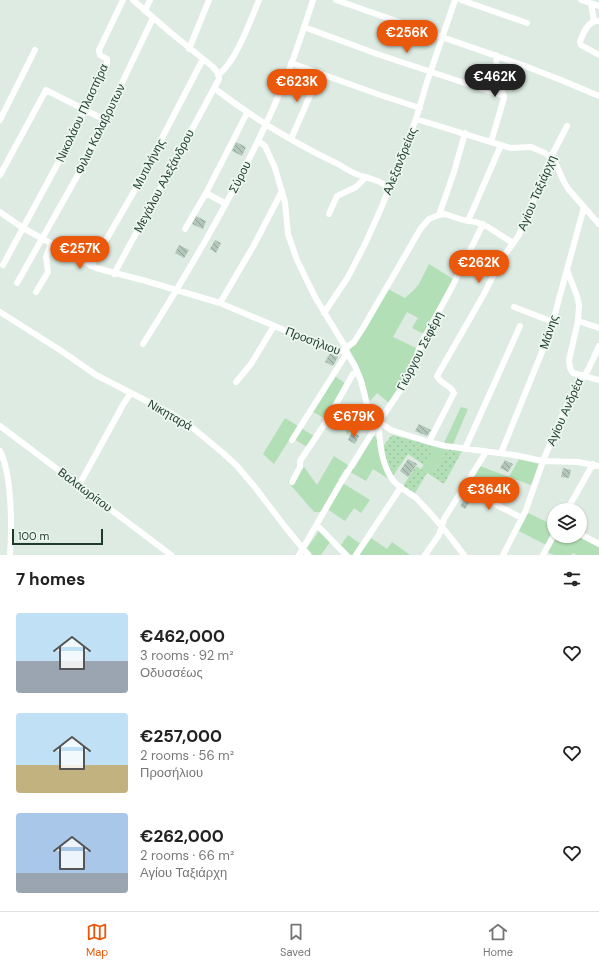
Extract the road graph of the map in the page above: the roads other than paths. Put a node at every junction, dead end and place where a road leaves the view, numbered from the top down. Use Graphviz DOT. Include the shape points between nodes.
graph roads {
  1 [pos="123,0"];
  2 [pos="133,0"];
  3 [pos="150,0"];
  4 [pos="209,0"];
  5 [pos="259,0"];
  6 [pos="313,0"];
  7 [pos="336,0"];
  8 [pos="455,0"];
  9 [pos="462,0"];
  10 [pos="581,0"];
  11 [pos="591,4"];
  12 [pos="599,6"];
  13 [pos="145,10"];
  14 [pos="153,18"];
  15 [pos="596,21"];
  16 [pos="527,22"];
  17 [pos="304,26"];
  18 [pos="442,38"];
  19 [pos="189,49"];
  20 [pos="35,50"];
  21 [pos="496,55"];
  22 [pos="599,55"];
  23 [pos="203,59"];
  24 [pos="291,63"];
  25 [pos="430,71"];
  26 [pos="320,73"];
  27 [pos="218,75"];
  28 [pos="214,88"];
  29 [pos="504,96"];
  30 [pos="599,96"];
  31 [pos="420,108"];
  32 [pos="85,110"];
  33 [pos="248,113"];
  34 [pos="416,119"];
  35 [pos="0,120"];
  36 [pos="104,120"];
  37 [pos="265,124"];
  38 [pos="567,126"];
  39 [pos="465,133"];
  40 [pos="291,139"];
  41 [pos="258,141"];
  42 [pos="491,142"];
  43 [pos="501,145"];
  44 [pos="551,157"];
  45 [pos="0,175"];
  46 [pos="366,177"];
  47 [pos="389,188"];
  48 [pos="282,191"];
  49 [pos="206,193"];
  50 [pos="226,204"];
  51 [pos="584,207"];
  52 [pos="0,212"];
  53 [pos="329,214"];
  54 [pos="439,215"];
  55 [pos="468,221"];
  56 [pos="483,224"];
  57 [pos="599,224"];
  58 [pos="23,228"];
  59 [pos="185,229"];
  60 [pos="43,239"];
  61 [pos="513,243"];
  62 [pos="51,244"];
  63 [pos="2,265"];
  64 [pos="91,266"];
  65 [pos="567,270"];
  66 [pos="114,274"];
  67 [pos="17,283"];
  68 [pos="177,290"];
  69 [pos="36,292"];
  70 [pos="220,303"];
  71 [pos="514,307"];
  72 [pos="0,312"];
  73 [pos="324,313"];
  74 [pos="578,321"];
  75 [pos="553,322"];
  76 [pos="274,326"];
  77 [pos="520,326"];
  78 [pos="599,328"];
  79 [pos="144,344"];
  80 [pos="599,346"];
  81 [pos="347,351"];
  82 [pos="358,373"];
  83 [pos="584,376"];
  84 [pos="599,380"];
  85 [pos="236,382"];
  86 [pos="131,393"];
  87 [pos="379,422"];
  88 [pos="0,426"];
  89 [pos="292,440"];
  90 [pos="429,442"];
  91 [pos="465,449"];
  92 [pos="0,451"];
  93 [pos="486,452"];
  94 [pos="501,453"];
  95 [pos="543,460"];
  96 [pos="596,465"];
  97 [pos="292,482"];
  98 [pos="79,485"];
  99 [pos="401,487"];
  100 [pos="464,488"];
  101 [pos="572,503"];
  102 [pos="522,518"];
  103 [pos="317,525"];
  104 [pos="441,526"];
  105 [pos="587,538"];
  106 [pos="550,543"];
  107 [pos="599,544"];
  108 [pos="303,548"];
  109 [pos="462,554"];
  110 [pos="10,555"];
  111 [pos="171,555"];
  112 [pos="299,555"];
  113 [pos="308,555"];
  114 [pos="346,555"];
  115 [pos="356,555"];
  116 [pos="425,555"];
  117 [pos="503,555"];
  118 [pos="543,555"];
  1 -- 32 [label="street, Νικολάου Πλαστήρα" via="99,50 100,55 107,59 107,65"];
  2 -- 13 [label="street"];
  3 -- 13 [label="street"];
  4 -- 19 [label="street"];
  5 -- 27 [label="street" via="236,51 224,71"];
  6 -- 17 [label="street, Σύρου"];
  7 -- 18 [label="street"];
  8 -- 18 [label="street, Αλεξανδρείας"];
  9 -- 16 [label="street"];
  10 -- 11 [label="street"];
  11 -- 12 [label="street"];
  11 -- 15 [label="street"];
  13 -- 14 [label="street"];
  14 -- 19 [label="street"];
  14 -- 36 [label="street, Φιλια Καλαβρυτων"];
  15 -- 22 [label="street" via="591,23 580,42 581,46"];
  17 -- 24 [label="street, Σύρου"];
  17 -- 25 [label="street"];
  18 -- 21 [label="street"];
  18 -- 25 [label="street, Αλεξανδρείας"];
  19 -- 23 [label="street"];
  20 -- 35 [label="street"];
  21 -- 29 [label="street"];
  21 -- 30 [label="street"];
  23 -- 27 [label="street"];
  23 -- 64 [label="street, Μυτιλήνης" via="136,188"];
  24 -- 26 [label="street"];
  24 -- 37 [label="street, Σύρου"];
  25 -- 29 [label="street"];
  25 -- 31 [label="street, Αλεξανδρείας"];
  26 -- 31 [label="street"];
  26 -- 40 [label="street"];
  27 -- 28 [label="street, Μεγάλου Αλεξάνδρου" via="218,82"];
  28 -- 33 [label="street"];
  28 -- 66 [label="street, Μεγάλου Αλεξάνδρου"];
  29 -- 42 [label="street"];
  31 -- 34 [label="street, Αλεξανδρείας"];
  32 -- 36 [label="street"];
  32 -- 45 [label="street" via="46,90"];
  32 -- 58 [label="street, Νικολάου Πλαστήρα"];
  33 -- 37 [label="street"];
  33 -- 49 [label="street"];
  34 -- 39 [label="street"];
  34 -- 47 [label="street, Αλεξανδρείας"];
  36 -- 60 [label="street, Φιλια Καλαβρυτων"];
  37 -- 40 [label="street"];
  37 -- 41 [label="street, Σύρου"];
  38 -- 44 [label="street, Αγίου Ταξιάρχη"];
  39 -- 42 [label="street"];
  39 -- 54 [label="street"];
  40 -- 46 [label="street"];
  41 -- 48 [label="street" via="265,146 270,155"];
  41 -- 50 [label="street, Σύρου"];
  42 -- 43 [label="street"];
  43 -- 44 [label="street" via="514,149 533,148"];
  43 -- 55 [label="street"];
  44 -- 51 [label="street" via="566,186"];
  44 -- 61 [label="street, Αγίου Ταξιάρχη" via="522,229"];
  46 -- 47 [label="street"];
  46 -- 53 [label="street" via="356,187 337,196"];
  47 -- 73 [label="street, Αλεξανδρείας" via="348,277"];
  48 -- 70 [label="street"];
  48 -- 73 [label="street" via="291,244"];
  49 -- 50 [label="street"];
  49 -- 59 [label="street"];
  50 -- 68 [label="street, Σύρου"];
  51 -- 57 [label="street"];
  51 -- 65 [label="street, Μάνης"];
  52 -- 58 [label="street, Προσήλιου"];
  54 -- 55 [label="street" via="445,214"];
  54 -- 81 [label="street" via="424,224"];
  55 -- 56 [label="street"];
  56 -- 61 [label="street"];
  56 -- 87 [label="street, Γιώργου Σεφέρη" via="422,342 408,380"];
  58 -- 60 [label="street, Προσήλιου"];
  58 -- 63 [label="street, Νικολάου Πλαστήρα"];
  60 -- 62 [label="street, Προσήλιου"];
  60 -- 67 [label="street, Φιλια Καλαβρυτων"];
  61 -- 90 [label="street, Αγίου Ταξιάρχη" via="438,374 438,379 452,388 454,393"];
  62 -- 64 [label="street, Προσήλιου"];
  62 -- 69 [label="street" via="46,257 48,272"];
  64 -- 66 [label="street, Προσήλιου"];
  65 -- 74 [label="street, Αγίου Ανδρέα" via="579,305"];
  65 -- 75 [label="street, Μάνης"];
  66 -- 68 [label="street, Προσήλιου"];
  68 -- 70 [label="street, Προσήλιου"];
  68 -- 79 [label="street, Σύρου"];
  70 -- 76 [label="street, Προσήλιου"];
  71 -- 75 [label="street"];
  72 -- 86 [label="street, Νικηταρά" via="96,375"];
  73 -- 81 [label="street"];
  74 -- 78 [label="street"];
  74 -- 83 [label="street, Αγίου Ανδρέα" via="569,364 573,372"];
  75 -- 94 [label="street, Μάνης"];
  76 -- 81 [label="street, Προσήλιου"];
  76 -- 85 [label="street" via="251,364"];
  77 -- 91 [label="street"];
  80 -- 83 [label="street"];
  81 -- 82 [label="street, Προσήλιου"];
  81 -- 89 [label="street"];
  82 -- 87 [label="street, Προσήλιου" via="369,412"];
  82 -- 97 [label="street" via="353,374 326,422 300,460 300,467"];
  83 -- 84 [label="street"];
  83 -- 95 [label="street, Αγίου Ανδρέα" via="575,388"];
  86 -- 98 [label="street"];
  86 -- 108 [label="street, Νικηταρά" via="188,424 223,453 254,486"];
  87 -- 90 [label="street, Προσήλιου" via="396,432"];
  87 -- 99 [label="street" via="383,458 391,478"];
  87 -- 103 [label="street, Γιώργου Σεφέρη"];
  88 -- 98 [label="street, Βαλαωρίτου"];
  90 -- 91 [label="street, Προσήλιου"];
  91 -- 93 [label="street, Προσήλιου"];
  92 -- 110 [label="street" via="5,465 10,501"];
  93 -- 94 [label="street, Προσήλιου"];
  93 -- 100 [label="street"];
  94 -- 95 [label="street, Προσήλιου"];
  95 -- 96 [label="street, Προσήλιου"];
  95 -- 102 [label="street, Αγίου Ανδρέα"];
  96 -- 101 [label="street"];
  98 -- 111 [label="street, Βαλαωρίτου"];
  99 -- 104 [label="street" via="415,497"];
  99 -- 115 [label="street"];
  100 -- 102 [label="street"];
  100 -- 104 [label="street"];
  102 -- 117 [label="street, Αγίου Ανδρέα"];
  103 -- 108 [label="street, Γιώργου Σεφέρη"];
  103 -- 114 [label="street"];
  104 -- 109 [label="street"];
  104 -- 116 [label="street" via="439,535"];
  105 -- 107 [label="street"];
  106 -- 118 [label="street"];
  108 -- 112 [label="street, Γιώργου Σεφέρη"];
  108 -- 113 [label="street, Νικηταρά"];
}
